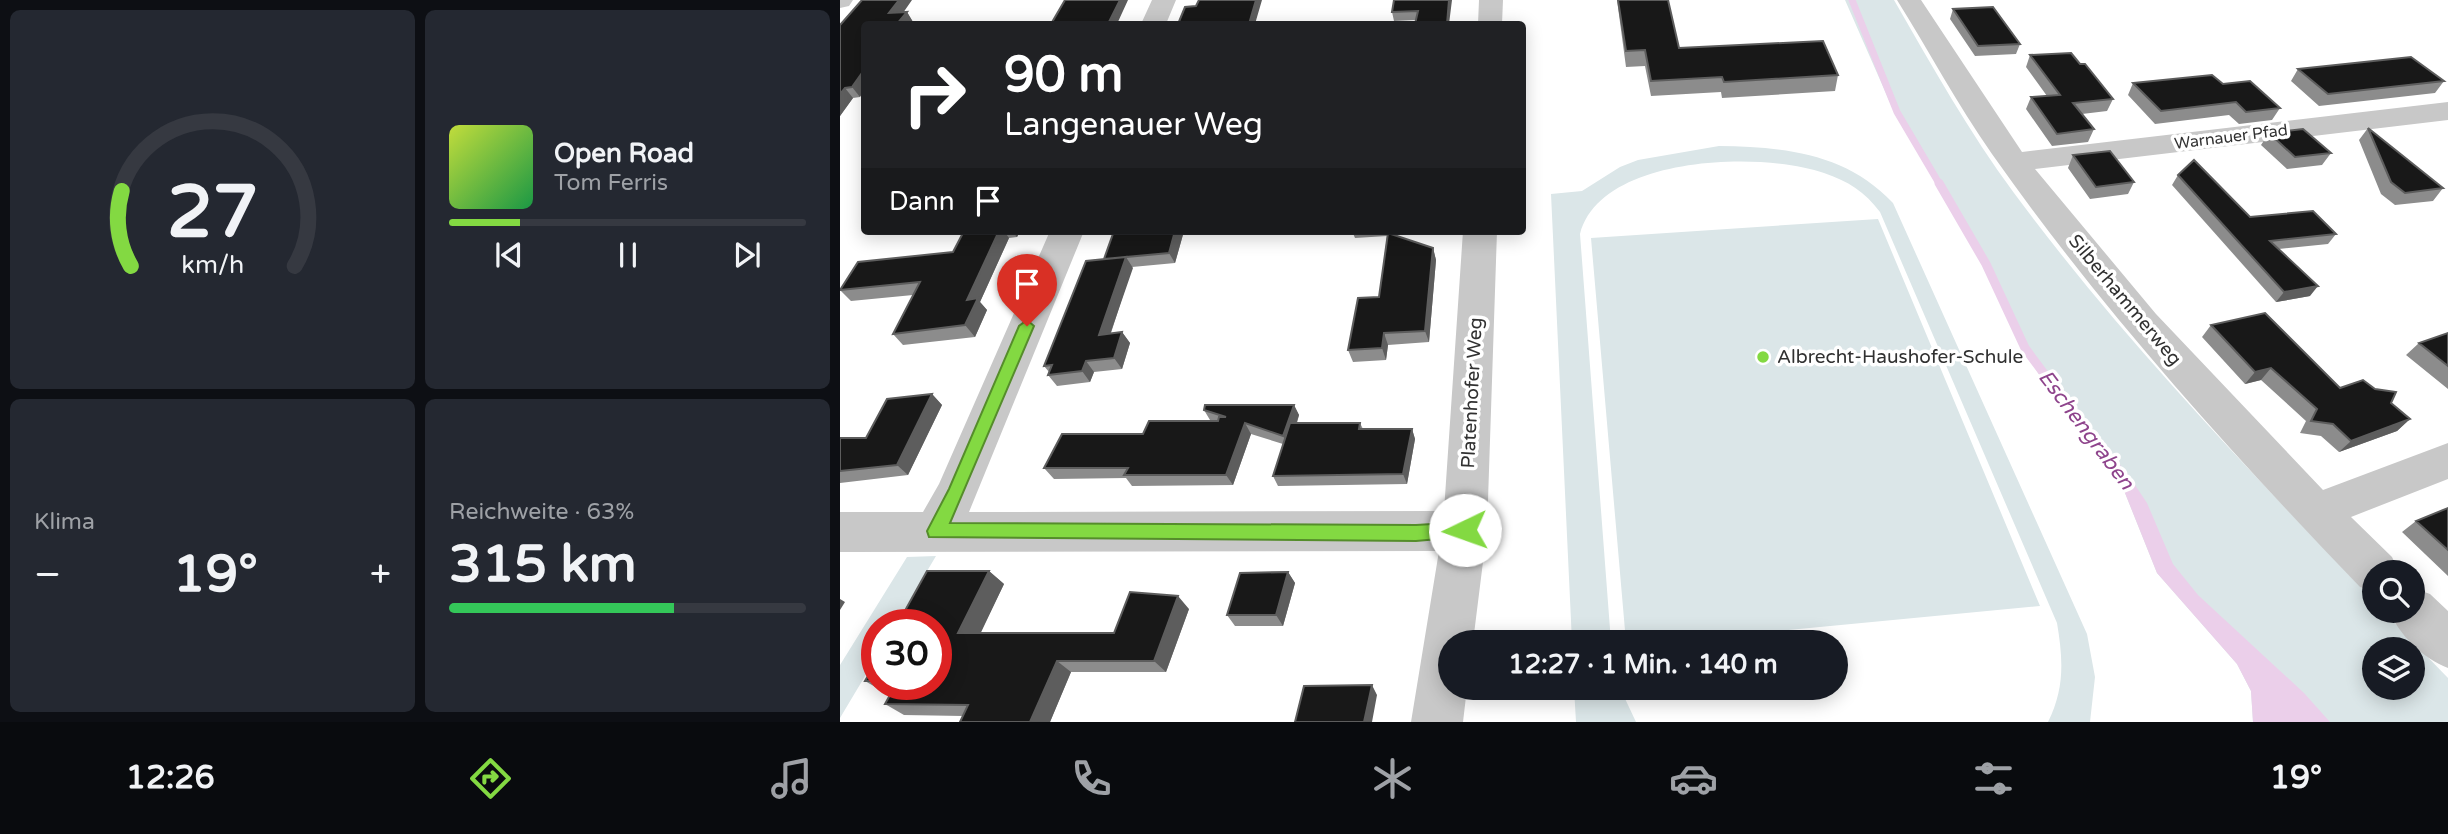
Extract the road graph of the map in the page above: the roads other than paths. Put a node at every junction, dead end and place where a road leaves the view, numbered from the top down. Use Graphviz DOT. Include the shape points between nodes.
graph roads {
  1 [pos="1164,0"];
  2 [pos="1491,0"];
  3 [pos="1909,0"];
  4 [pos="1155,21"];
  5 [pos="1490,21"];
  6 [pos="2448,111"];
  7 [pos="2014,162"];
  8 [pos="1065,235"];
  9 [pos="1480,235"];
  10 [pos="2448,461"];
  11 [pos="2315,512"];
  12 [pos="1465,530"];
  13 [pos="936,531"];
  14 [pos="840,532"];
  15 [pos="2363,560"];
  16 [pos="2425,622"];
  17 [pos="2448,645"];
  18 [pos="1437,722"];
  1 -- 4 [label="street"];
  2 -- 5 [label="street"];
  3 -- 7 [label="street, Silberhammerweg"];
  6 -- 7 [label="street, Warnauer Pfad"];
  7 -- 11 [label="street, Silberhammerweg" via="2133,313"];
  8 -- 13 [label="street" via="957,492"];
  9 -- 12 [label="street, Platenhofer Weg"];
  10 -- 11 [label="street"];
  11 -- 15 [label="street, Silberhammerweg"];
  12 -- 13 [label="street"];
  12 -- 18 [label="street, Platenhofer Weg"];
  13 -- 14 [label="street"];
  16 -- 17 [label="street"];
}
